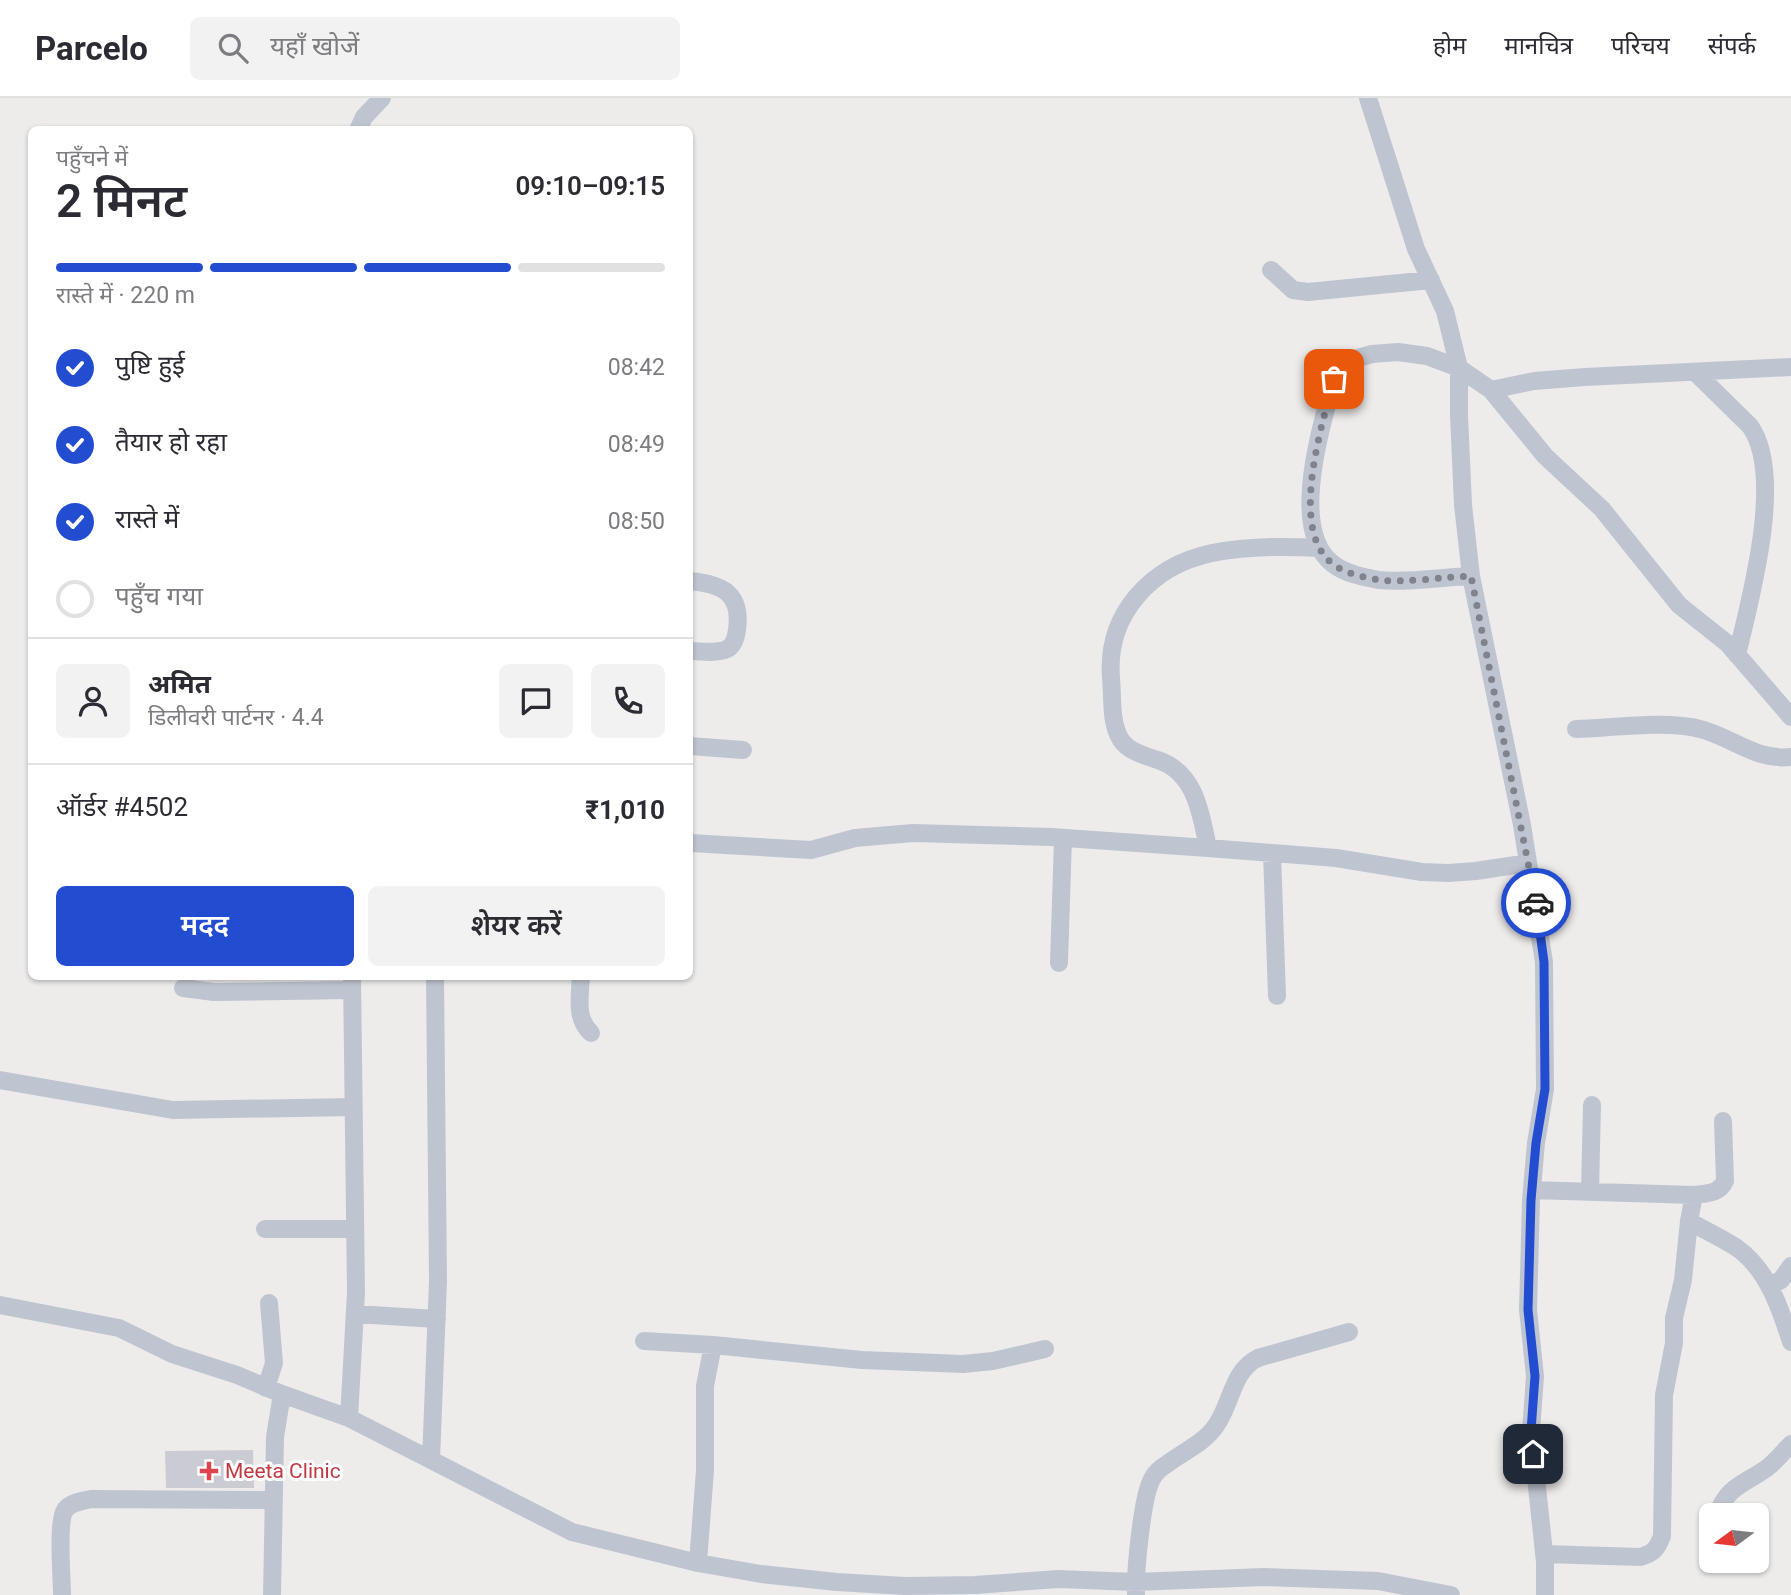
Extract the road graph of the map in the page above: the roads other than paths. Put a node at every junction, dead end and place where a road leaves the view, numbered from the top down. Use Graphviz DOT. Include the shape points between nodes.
graph roads {
  1 [pos="382,98"];
  2 [pos="1368,98"];
  3 [pos="360,126"];
  4 [pos="1271,270"];
  5 [pos="1431,280"];
  6 [pos="1791,367"];
  7 [pos="1460,368"];
  8 [pos="1695,372"];
  9 [pos="1492,390"];
  10 [pos="1319,548"];
  11 [pos="1471,576"];
  12 [pos="693,581"];
  13 [pos="693,651"];
  14 [pos="1737,655"];
  15 [pos="1791,717"];
  16 [pos="1576,729"];
  17 [pos="693,746"];
  18 [pos="743,750"];
  19 [pos="1791,757"];
  20 [pos="1063,838"];
  21 [pos="693,844"];
  22 [pos="1208,848"];
  23 [pos="1272,853"];
  24 [pos="1528,863"];
  25 [pos="1059,962"];
  26 [pos="435,980"];
  27 [pos="581,980"];
  28 [pos="352,983"];
  29 [pos="183,988"];
  30 [pos="1277,996"];
  31 [pos="591,1033"];
  32 [pos="0,1080"];
  33 [pos="1592,1105"];
  34 [pos="354,1107"];
  35 [pos="1723,1121"];
  36 [pos="1532,1190"];
  37 [pos="1590,1192"];
  38 [pos="1694,1195"];
  39 [pos="1689,1221"];
  40 [pos="265,1229"];
  41 [pos="355,1229"];
  42 [pos="1791,1266"];
  43 [pos="1770,1286"];
  44 [pos="269,1303"];
  45 [pos="0,1306"];
  46 [pos="355,1314"];
  47 [pos="437,1319"];
  48 [pos="1349,1332"];
  49 [pos="1790,1337"];
  50 [pos="644,1341"];
  51 [pos="713,1345"];
  52 [pos="1045,1349"];
  53 [pos="274,1391"];
  54 [pos="349,1418"];
  55 [pos="1791,1444"];
  56 [pos="431,1460"];
  57 [pos="272,1500"];
  58 [pos="1721,1503"];
  59 [pos="1544,1555"];
  60 [pos="698,1563"];
  61 [pos="786,1586"];
  62 [pos="1135,1589"];
  63 [pos="935,1590"];
  64 [pos="62,1595"];
  65 [pos="272,1595"];
  66 [pos="1451,1595"];
  67 [pos="1545,1595"];
  1 -- 3 [label="street"];
  2 -- 5 [label="street" via="1416,249"];
  4 -- 5 [label="street" via="1293,290 1308,292"];
  5 -- 7 [label="street"];
  6 -- 8 [label="street"];
  7 -- 9 [label="street"];
  7 -- 10 [label="street" via="1398,352 1372,354 1341,366 1334,379 1309,496"];
  7 -- 11 [label="street" via="1463,505"];
  8 -- 9 [label="street" via="1534,381"];
  8 -- 14 [label="street" via="1751,426 1763,454 1758,566"];
  9 -- 14 [label="street" via="1545,456 1602,509 1679,606"];
  10 -- 11 [label="street" via="1349,573 1381,580"];
  10 -- 22 [label="street" via="1211,554 1179,565 1148,584 1131,602 1111,646 1115,725 1120,738 1126,747 1180,773 1199,805"];
  11 -- 24 [label="street"];
  12 -- 13 [label="street" via="721,587 738,610 732,646 725,651"];
  14 -- 15 [label="street"];
  16 -- 19 [label="street" via="1681,725 1723,737 1763,757"];
  17 -- 18 [label="street"];
  20 -- 21 [label="street" via="893,834 811,850"];
  20 -- 22 [label="street"];
  20 -- 25 [label="street"];
  22 -- 23 [label="street"];
  23 -- 24 [label="street" via="1422,872 1476,872"];
  23 -- 30 [label="street"];
  24 -- 36 [label="street" via="1544,962 1545,1016 1545,1089"];
  26 -- 47 [label="street"];
  27 -- 31 [label="street" via="580,1017"];
  28 -- 29 [label="street" via="214,992"];
  28 -- 34 [label="street"];
  32 -- 34 [label="street" via="173,1110"];
  33 -- 37 [label="street"];
  34 -- 41 [label="street"];
  35 -- 38 [label="street" via="1722,1189"];
  36 -- 37 [label="street"];
  36 -- 59 [label="street" via="1528,1310 1535,1376 1531,1431"];
  37 -- 38 [label="street"];
  38 -- 39 [label="street"];
  39 -- 43 [label="street" via="1738,1249"];
  39 -- 59 [label="street" via="1664,1395 1662,1535 1657,1549 1640,1557"];
  40 -- 41 [label="street"];
  41 -- 46 [label="street"];
  42 -- 43 [label="street"];
  43 -- 49 [label="street"];
  44 -- 53 [label="street"];
  45 -- 53 [label="street" via="119,1328 172,1354"];
  46 -- 47 [label="street"];
  46 -- 54 [label="street"];
  47 -- 56 [label="street"];
  48 -- 62 [label="street" via="1245,1364 1213,1430 1152,1478"];
  50 -- 51 [label="street"];
  51 -- 52 [label="street" via="862,1360 963,1364"];
  51 -- 60 [label="street" via="705,1386"];
  53 -- 54 [label="street"];
  53 -- 57 [label="street"];
  54 -- 56 [label="street"];
  55 -- 58 [label="street"];
  56 -- 60 [label="street" via="572,1532"];
  57 -- 64 [label="street" via="77,1502 66,1509 61,1523"];
  57 -- 65 [label="street"];
  59 -- 67 [label="street"];
  60 -- 61 [label="street"];
  61 -- 63 [label="street" via="837,1582"];
  62 -- 63 [label="street" via="1059,1579"];
  62 -- 66 [label="street" via="1264,1577 1367,1581"];
}
